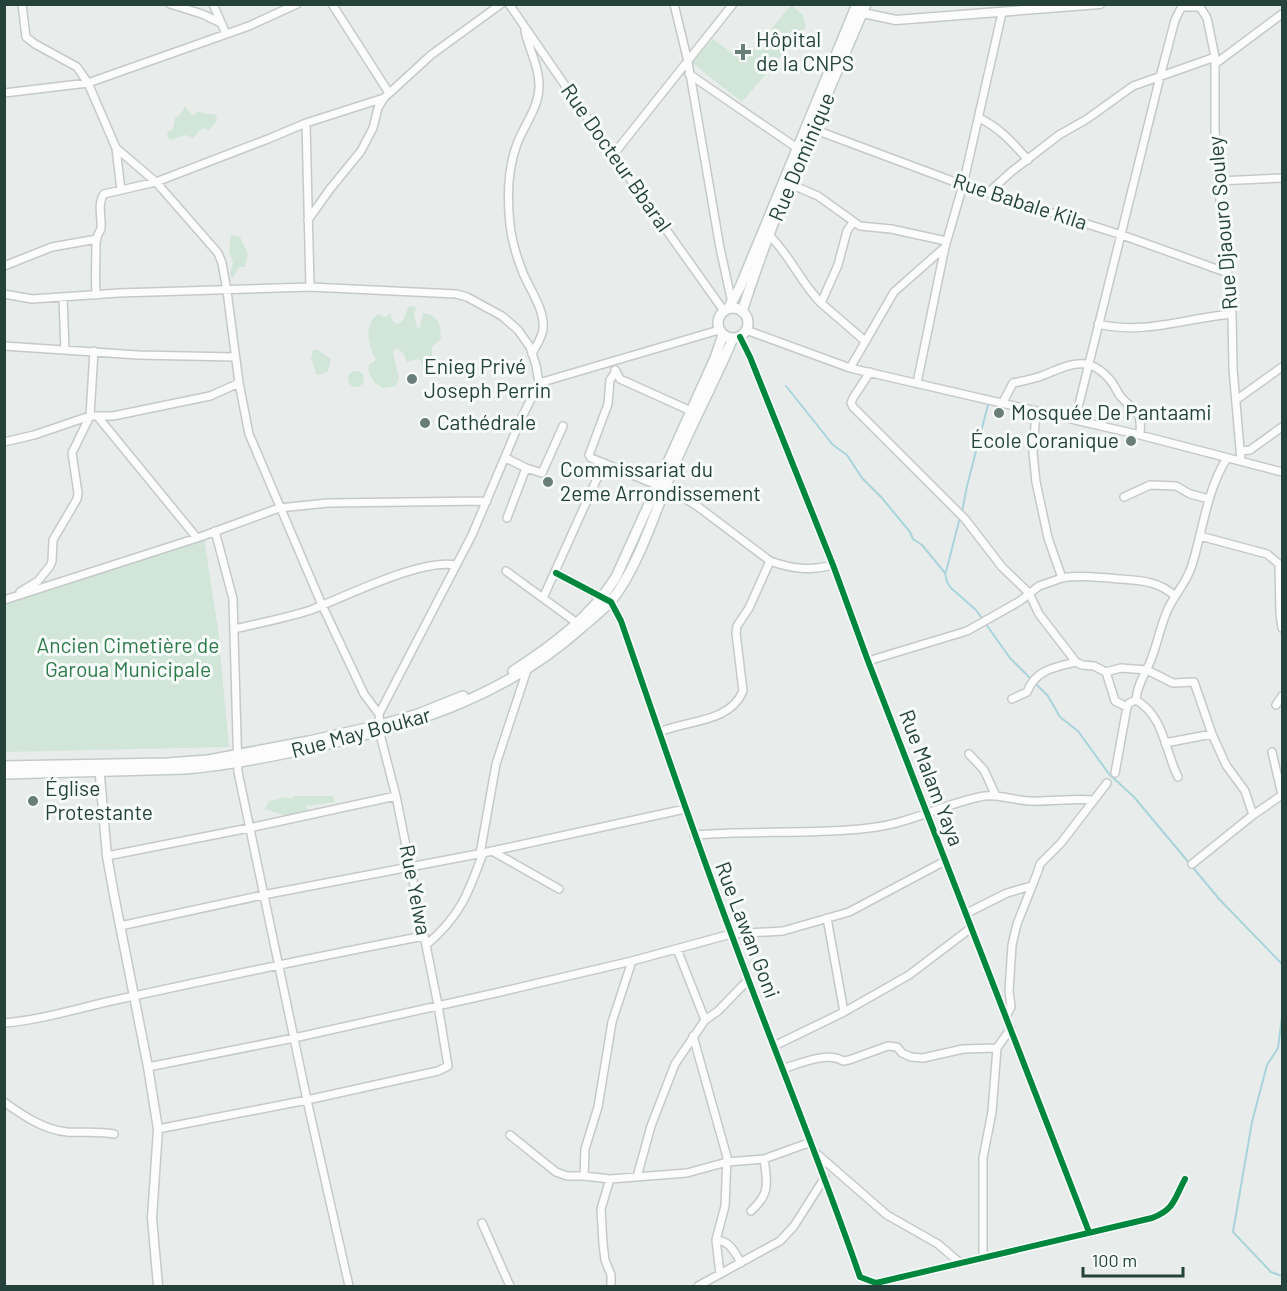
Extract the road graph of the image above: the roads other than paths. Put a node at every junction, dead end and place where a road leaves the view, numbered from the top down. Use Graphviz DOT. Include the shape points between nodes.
graph roads {
  1 [pos="22,4"];
  2 [pos="170,4"];
  3 [pos="213,4"];
  4 [pos="297,4"];
  5 [pos="332,4"];
  6 [pos="501,4"];
  7 [pos="509,4"];
  8 [pos="674,4"];
  9 [pos="733,4"];
  10 [pos="1100,4"];
  11 [pos="1183,5"];
  12 [pos="860,8"];
  13 [pos="1002,13"];
  14 [pos="1282,14"];
  15 [pos="221,23"];
  16 [pos="525,26"];
  17 [pos="226,34"];
  18 [pos="1215,61"];
  19 [pos="688,62"];
  20 [pos="689,74"];
  21 [pos="1160,77"];
  22 [pos="88,83"];
  23 [pos="4,93"];
  24 [pos="386,95"];
  25 [pos="979,118"];
  26 [pos="306,123"];
  27 [pos="809,132"];
  28 [pos="116,148"];
  29 [pos="797,148"];
  30 [pos="613,155"];
  31 [pos="1028,160"];
  32 [pos="1282,178"];
  33 [pos="1218,181"];
  34 [pos="156,182"];
  35 [pos="790,184"];
  36 [pos="963,185"];
  37 [pos="121,190"];
  38 [pos="989,192"];
  39 [pos="308,220"];
  40 [pos="853,222"];
  41 [pos="769,235"];
  42 [pos="1122,235"];
  43 [pos="97,238"];
  44 [pos="946,244"];
  45 [pos="4,266"];
  46 [pos="1228,273"];
  47 [pos="310,287"];
  48 [pos="227,291"];
  49 [pos="4,294"];
  50 [pos="96,294"];
  51 [pos="63,298"];
  52 [pos="821,303"];
  53 [pos="728,308"];
  54 [pos="742,312"];
  55 [pos="1232,314"];
  56 [pos="1098,324"];
  57 [pos="721,332"];
  58 [pos="740,335"];
  59 [pos="866,341"];
  60 [pos="4,346"];
  61 [pos="65,350"];
  62 [pos="94,351"];
  63 [pos="532,354"];
  64 [pos="235,357"];
  65 [pos="614,361"];
  66 [pos="1089,364"];
  67 [pos="1282,367"];
  68 [pos="850,368"];
  69 [pos="616,371"];
  70 [pos="870,372"];
  71 [pos="239,383"];
  72 [pos="539,383"];
  73 [pos="917,383"];
  74 [pos="1236,400"];
  75 [pos="1000,402"];
  76 [pos="691,411"];
  77 [pos="1036,411"];
  78 [pos="94,416"];
  79 [pos="1075,420"];
  80 [pos="563,426"];
  81 [pos="1282,427"];
  82 [pos="1140,435"];
  83 [pos="4,442"];
  84 [pos="1240,451"];
  85 [pos="506,458"];
  86 [pos="1231,459"];
  87 [pos="604,464"];
  88 [pos="526,468"];
  89 [pos="1282,472"];
  90 [pos="662,486"];
  91 [pos="1124,497"];
  92 [pos="1209,499"];
  93 [pos="488,501"];
  94 [pos="279,508"];
  95 [pos="507,518"];
  96 [pos="215,531"];
  97 [pos="1200,536"];
  98 [pos="197,538"];
  99 [pos="770,561"];
  100 [pos="455,565"];
  101 [pos="833,565"];
  102 [pos="1281,569"];
  103 [pos="506,571"];
  104 [pos="555,573"];
  105 [pos="1062,578"];
  106 [pos="1029,593"];
  107 [pos="1175,596"];
  108 [pos="543,598"];
  109 [pos="7,599"];
  110 [pos="607,599"];
  111 [pos="322,605"];
  112 [pos="577,623"];
  113 [pos="1282,628"];
  114 [pos="234,629"];
  115 [pos="868,661"];
  116 [pos="1076,662"];
  117 [pos="527,670"];
  118 [pos="1147,670"];
  119 [pos="1106,672"];
  120 [pos="1282,696"];
  121 [pos="1012,699"];
  122 [pos="1136,700"];
  123 [pos="1276,705"];
  124 [pos="1127,707"];
  125 [pos="379,714"];
  126 [pos="380,729"];
  127 [pos="660,732"];
  128 [pos="1212,734"];
  129 [pos="1165,743"];
  130 [pos="1272,752"];
  131 [pos="969,754"];
  132 [pos="236,759"];
  133 [pos="4,766"];
  134 [pos="99,768"];
  135 [pos="1115,773"];
  136 [pos="4,774"];
  137 [pos="1178,777"];
  138 [pos="1107,783"];
  139 [pos="396,796"];
  140 [pos="996,796"];
  141 [pos="1093,800"];
  142 [pos="685,809"];
  143 [pos="927,814"];
  144 [pos="1253,815"];
  145 [pos="249,828"];
  146 [pos="694,835"];
  147 [pos="492,851"];
  148 [pos="482,853"];
  149 [pos="107,856"];
  150 [pos="945,861"];
  151 [pos="1192,864"];
  152 [pos="410,867"];
  153 [pos="1031,886"];
  154 [pos="559,889"];
  155 [pos="263,895"];
  156 [pos="967,914"];
  157 [pos="826,918"];
  158 [pos="120,926"];
  159 [pos="971,928"];
  160 [pos="731,934"];
  161 [pos="424,936"];
  162 [pos="426,945"];
  163 [pos="676,949"];
  164 [pos="632,961"];
  165 [pos="279,964"];
  166 [pos="748,980"];
  167 [pos="134,996"];
  168 [pos="438,1005"];
  169 [pos="844,1012"];
  170 [pos="1006,1016"];
  171 [pos="705,1020"];
  172 [pos="4,1023"];
  173 [pos="1011,1028"];
  174 [pos="693,1036"];
  175 [pos="294,1038"];
  176 [pos="774,1046"];
  177 [pos="997,1048"];
  178 [pos="148,1067"];
  179 [pos="783,1069"];
  180 [pos="307,1100"];
  181 [pos="4,1102"];
  182 [pos="158,1129"];
  183 [pos="114,1134"];
  184 [pos="510,1135"];
  185 [pos="812,1142"];
  186 [pos="816,1152"];
  187 [pos="764,1159"];
  188 [pos="727,1162"];
  189 [pos="584,1176"];
  190 [pos="637,1177"];
  191 [pos="825,1177"];
  192 [pos="610,1179"];
  193 [pos="1185,1179"];
  194 [pos="751,1211"];
  195 [pos="482,1223"];
  196 [pos="1089,1232"];
  197 [pos="716,1240"];
  198 [pos="983,1258"];
  199 [pos="741,1263"];
  200 [pos="960,1263"];
  201 [pos="720,1274"];
  202 [pos="158,1287"];
  203 [pos="349,1287"];
  204 [pos="510,1287"];
  205 [pos="611,1287"];
  206 [pos="698,1287"];
  1 -- 22 [label="street" via="26,37 77,67"];
  2 -- 15 [label="street"];
  3 -- 15 [label="street"];
  4 -- 17 [label="street"];
  5 -- 24 [label="street"];
  6 -- 24 [label="street" via="431,55"];
  7 -- 16 [label="street, Rue Docteur Bbaral"];
  8 -- 19 [label="street"];
  9 -- 19 [label="street"];
  10 -- 13 [label="street"];
  11 -- 18 [label="street, Rue Djaouro Souley" via="1200,7 1207,18"];
  11 -- 21 [label="street" via="1175,20"];
  12 -- 13 [label="street" via="896,20"];
  12 -- 27 [label="main road, Rue Dominique"];
  13 -- 25 [label="street"];
  14 -- 18 [label="street"];
  15 -- 17 [label="street"];
  16 -- 30 [label="street, Rue Docteur Bbaral"];
  16 -- 63 [label="street" via="539,89 517,144 507,189 517,255 543,322 542,335"];
  17 -- 22 [label="street"];
  18 -- 21 [label="street"];
  18 -- 33 [label="street, Rue Djaouro Souley"];
  19 -- 20 [label="street"];
  19 -- 30 [label="street"];
  20 -- 29 [label="street"];
  20 -- 53 [label="street"];
  21 -- 31 [label="street" via="1133,86"];
  21 -- 42 [label="street"];
  22 -- 23 [label="street"];
  22 -- 28 [label="street"];
  24 -- 26 [label="street"];
  24 -- 39 [label="street" via="361,151"];
  25 -- 31 [label="street" via="1008,137"];
  25 -- 36 [label="street"];
  26 -- 34 [label="street"];
  26 -- 39 [label="street"];
  27 -- 29 [label="main road, Rue Dominique"];
  27 -- 35 [label="main road, Rue Dominique"];
  27 -- 36 [label="street, Rue Babale Kila"];
  28 -- 34 [label="street"];
  28 -- 37 [label="street"];
  29 -- 53 [label="main road, Rue Dominique"];
  30 -- 53 [label="street, Rue Docteur Bbaral"];
  31 -- 38 [label="street"];
  32 -- 33 [label="street"];
  33 -- 46 [label="street, Rue Djaouro Souley"];
  34 -- 37 [label="street"];
  34 -- 48 [label="street" via="218,253"];
  35 -- 40 [label="street" via="818,196"];
  35 -- 41 [label="main road, Rue Dominique"];
  36 -- 38 [label="street, Rue Babale Kila"];
  36 -- 44 [label="street"];
  37 -- 43 [label="street" via="104,194 100,199 101,228"];
  38 -- 42 [label="street, Rue Babale Kila"];
  39 -- 47 [label="street"];
  40 -- 44 [label="street"];
  40 -- 52 [label="street"];
  41 -- 52 [label="street"];
  41 -- 54 [label="main road, Rue Dominique"];
  42 -- 46 [label="street, Rue Babale Kila"];
  42 -- 56 [label="street"];
  43 -- 45 [label="street" via="51,247"];
  43 -- 50 [label="street"];
  44 -- 59 [label="street" via="894,291"];
  44 -- 73 [label="street"];
  46 -- 55 [label="street, Rue Djaouro Souley"];
  47 -- 48 [label="street"];
  47 -- 63 [label="street" via="461,295 507,320"];
  48 -- 50 [label="street"];
  48 -- 64 [label="street"];
  49 -- 51 [label="street" via="32,299"];
  50 -- 51 [label="street"];
  51 -- 61 [label="street"];
  52 -- 59 [label="street"];
  53 -- 54 [label="main road"];
  53 -- 57 [label="main road" via="718,319"];
  54 -- 58 [label="main road" via="747,320"];
  55 -- 56 [label="street" via="1145,328"];
  55 -- 74 [label="street, Rue Djaouro Souley"];
  56 -- 66 [label="street"];
  57 -- 58 [label="main road"];
  57 -- 65 [label="street"];
  57 -- 76 [label="main road, Rue May Boukar"];
  58 -- 68 [label="street"];
  58 -- 90 [label="main road, Rue May Boukar"];
  58 -- 101 [label="street, Rue Malam Yaya"];
  59 -- 68 [label="street"];
  60 -- 61 [label="street"];
  61 -- 62 [label="street"];
  62 -- 64 [label="street"];
  62 -- 78 [label="street"];
  63 -- 72 [label="street"];
  64 -- 71 [label="street"];
  65 -- 69 [label="street"];
  65 -- 72 [label="street"];
  66 -- 75 [label="street" via="1074,363 1012,383"];
  66 -- 79 [label="street"];
  66 -- 82 [label="street" via="1111,381 1119,395 1137,411"];
  67 -- 74 [label="street"];
  68 -- 70 [label="street"];
  69 -- 76 [label="street" via="620,379"];
  69 -- 87 [label="street" via="589,456"];
  70 -- 73 [label="street"];
  70 -- 106 [label="street" via="853,398 853,407 965,519 1002,567"];
  71 -- 78 [label="street" via="210,396 113,416"];
  71 -- 94 [label="street" via="249,434"];
  72 -- 85 [label="street"];
  73 -- 75 [label="street"];
  74 -- 84 [label="street, Rue Djaouro Souley"];
  75 -- 77 [label="street"];
  76 -- 90 [label="main road, Rue May Boukar"];
  77 -- 79 [label="street"];
  77 -- 105 [label="street" via="1036,482 1048,538"];
  78 -- 83 [label="street"];
  78 -- 98 [label="street"];
  78 -- 109 [label="street" via="72,453 77,499 53,540 50,567 38,581"];
  79 -- 82 [label="street"];
  80 -- 88 [label="street" via="542,473"];
  81 -- 84 [label="street" via="1250,450"];
  82 -- 86 [label="street"];
  84 -- 86 [label="street, Rue Djaouro Souley"];
  85 -- 88 [label="street"];
  85 -- 93 [label="street"];
  86 -- 89 [label="street"];
  86 -- 92 [label="street" via="1219,471"];
  87 -- 90 [label="street"];
  87 -- 104 [label="street"];
  88 -- 95 [label="street"];
  90 -- 99 [label="street" via="697,506"];
  90 -- 110 [label="main road, Rue May Boukar" via="632,565"];
  91 -- 92 [label="street" via="1150,484 1176,486"];
  92 -- 97 [label="street"];
  93 -- 94 [label="street" via="328,503"];
  93 -- 100 [label="street"];
  94 -- 96 [label="street"];
  94 -- 111 [label="street"];
  96 -- 98 [label="street"];
  96 -- 114 [label="street" via="231,590"];
  97 -- 102 [label="street" via="1267,555"];
  97 -- 107 [label="street" via="1185,582"];
  98 -- 109 [label="street"];
  99 -- 101 [label="street" via="807,570"];
  99 -- 127 [label="street" via="735,633 741,697 723,713"];
  100 -- 111 [label="street" via="440,564 392,577"];
  100 -- 125 [label="street"];
  101 -- 115 [label="street, Rue Malam Yaya"];
  102 -- 113 [label="street"];
  103 -- 108 [label="street"];
  104 -- 108 [label="street"];
  104 -- 110 [label="street"];
  105 -- 106 [label="street"];
  105 -- 107 [label="street" via="1140,579 1154,582"];
  106 -- 115 [label="street" via="967,631"];
  106 -- 116 [label="street" via="1039,614"];
  107 -- 118 [label="street"];
  108 -- 112 [label="street"];
  110 -- 112 [label="main road, Rue May Boukar"];
  110 -- 117 [label="main road, Rue May Boukar" via="573,635"];
  110 -- 127 [label="street, Rue Lawan Goni" via="621,621"];
  111 -- 114 [label="street"];
  111 -- 125 [label="street" via="364,694"];
  112 -- 126 [label="main road, Rue May Boukar" via="509,674"];
  114 -- 132 [label="street"];
  115 -- 143 [label="street, Rue Malam Yaya"];
  116 -- 119 [label="street"];
  116 -- 121 [label="street" via="1050,668 1034,680 1027,692"];
  117 -- 126 [label="main road, Rue May Boukar" via="437,713"];
  117 -- 148 [label="street" via="495,764"];
  118 -- 119 [label="street" via="1121,668"];
  118 -- 122 [label="street" via="1138,685"];
  118 -- 128 [label="street" via="1173,683 1194,682"];
  119 -- 124 [label="street" via="1115,701"];
  120 -- 123 [label="street"];
  122 -- 124 [label="street"];
  122 -- 129 [label="street" via="1153,715"];
  124 -- 135 [label="street"];
  125 -- 126 [label="street, Rue Yelwa"];
  126 -- 132 [label="main road, Rue May Boukar" via="308,749"];
  126 -- 139 [label="street, Rue Yelwa"];
  127 -- 142 [label="street, Rue Lawan Goni"];
  128 -- 129 [label="street"];
  128 -- 144 [label="street" via="1226,765 1245,791"];
  129 -- 137 [label="street"];
  130 -- 144 [label="street" via="1282,795"];
  131 -- 140 [label="street" via="984,770"];
  132 -- 134 [label="main road, Rue May Boukar" via="185,769"];
  132 -- 145 [label="street"];
  133 -- 134 [label="main road, Rue May Boukar"];
  134 -- 136 [label="main road, Rue May Boukar"];
  134 -- 149 [label="street"];
  138 -- 141 [label="street"];
  139 -- 145 [label="street"];
  139 -- 152 [label="street, Rue Yelwa"];
  140 -- 141 [label="street" via="1032,801"];
  140 -- 143 [label="street" via="979,797"];
  141 -- 153 [label="street" via="1062,843 1041,864"];
  142 -- 146 [label="street, Rue Lawan Goni"];
  142 -- 147 [label="street"];
  143 -- 146 [label="street" via="870,828"];
  143 -- 150 [label="street, Rue Malam Yaya"];
  144 -- 151 [label="street"];
  145 -- 149 [label="street"];
  145 -- 155 [label="street"];
  146 -- 160 [label="street, Rue Lawan Goni"];
  147 -- 148 [label="street"];
  147 -- 154 [label="street"];
  148 -- 152 [label="street"];
  148 -- 162 [label="street" via="464,902 443,931"];
  149 -- 158 [label="street"];
  150 -- 156 [label="street, Rue Malam Yaya"];
  150 -- 157 [label="street" via="849,912"];
  152 -- 155 [label="street"];
  152 -- 161 [label="street, Rue Yelwa"];
  153 -- 156 [label="street" via="1007,893"];
  153 -- 170 [label="street" via="1012,945 1011,1007"];
  155 -- 158 [label="street"];
  155 -- 165 [label="street"];
  156 -- 159 [label="street, Rue Malam Yaya"];
  157 -- 160 [label="street" via="783,932"];
  157 -- 169 [label="street"];
  158 -- 167 [label="street"];
  159 -- 169 [label="street" via="909,975"];
  159 -- 170 [label="street, Rue Malam Yaya"];
  160 -- 163 [label="street"];
  160 -- 166 [label="street, Rue Lawan Goni"];
  161 -- 162 [label="street, Rue Yelwa"];
  161 -- 165 [label="street"];
  162 -- 168 [label="street, Rue Yelwa"];
  163 -- 164 [label="street"];
  163 -- 171 [label="street"];
  164 -- 168 [label="street"];
  164 -- 189 [label="street" via="612,1022 598,1107 585,1149"];
  165 -- 167 [label="street"];
  165 -- 175 [label="street"];
  166 -- 171 [label="street"];
  166 -- 176 [label="street, Rue Lawan Goni"];
  167 -- 172 [label="street" via="34,1020"];
  167 -- 178 [label="street"];
  168 -- 175 [label="street"];
  168 -- 180 [label="street, Rue Yelwa" via="448,1066"];
  169 -- 176 [label="street"];
  170 -- 173 [label="street, Rue Malam Yaya"];
  171 -- 174 [label="street"];
  173 -- 177 [label="street"];
  173 -- 196 [label="street, Rue Malam Yaya"];
  174 -- 188 [label="street" via="725,1143"];
  174 -- 190 [label="street" via="675,1064"];
  175 -- 178 [label="street"];
  175 -- 180 [label="street"];
  176 -- 179 [label="street, Rue Lawan Goni"];
  177 -- 179 [label="street" via="963,1048 923,1058 888,1046 849,1060 824,1058"];
  177 -- 198 [label="street" via="992,1112 981,1169"];
  178 -- 182 [label="street"];
  179 -- 185 [label="street, Rue Lawan Goni"];
  180 -- 182 [label="street"];
  180 -- 203 [label="street"];
  181 -- 183 [label="street" via="31,1120 54,1129"];
  182 -- 202 [label="street" via="152,1218"];
  184 -- 189 [label="street" via="556,1172"];
  185 -- 186 [label="street, Rue Lawan Goni"];
  185 -- 187 [label="street"];
  186 -- 191 [label="street, Rue Lawan Goni"];
  186 -- 200 [label="street" via="887,1215 938,1244"];
  187 -- 188 [label="street"];
  187 -- 194 [label="street" via="767,1187"];
  188 -- 190 [label="street" via="687,1173"];
  188 -- 197 [label="street" via="725,1206"];
  189 -- 192 [label="street"];
  190 -- 192 [label="street"];
  191 -- 199 [label="street" via="780,1241"];
  191 -- 200 [label="street, Rue Lawan Goni" via="860,1277 876,1283"];
  192 -- 205 [label="street" via="602,1209 604,1256"];
  193 -- 196 [label="street" via="1166,1213"];
  195 -- 204 [label="street"];
  196 -- 198 [label="street"];
  197 -- 199 [label="street" via="729,1245"];
  197 -- 201 [label="street"];
  198 -- 200 [label="street"];
  199 -- 201 [label="street"];
  201 -- 206 [label="street"];
}
